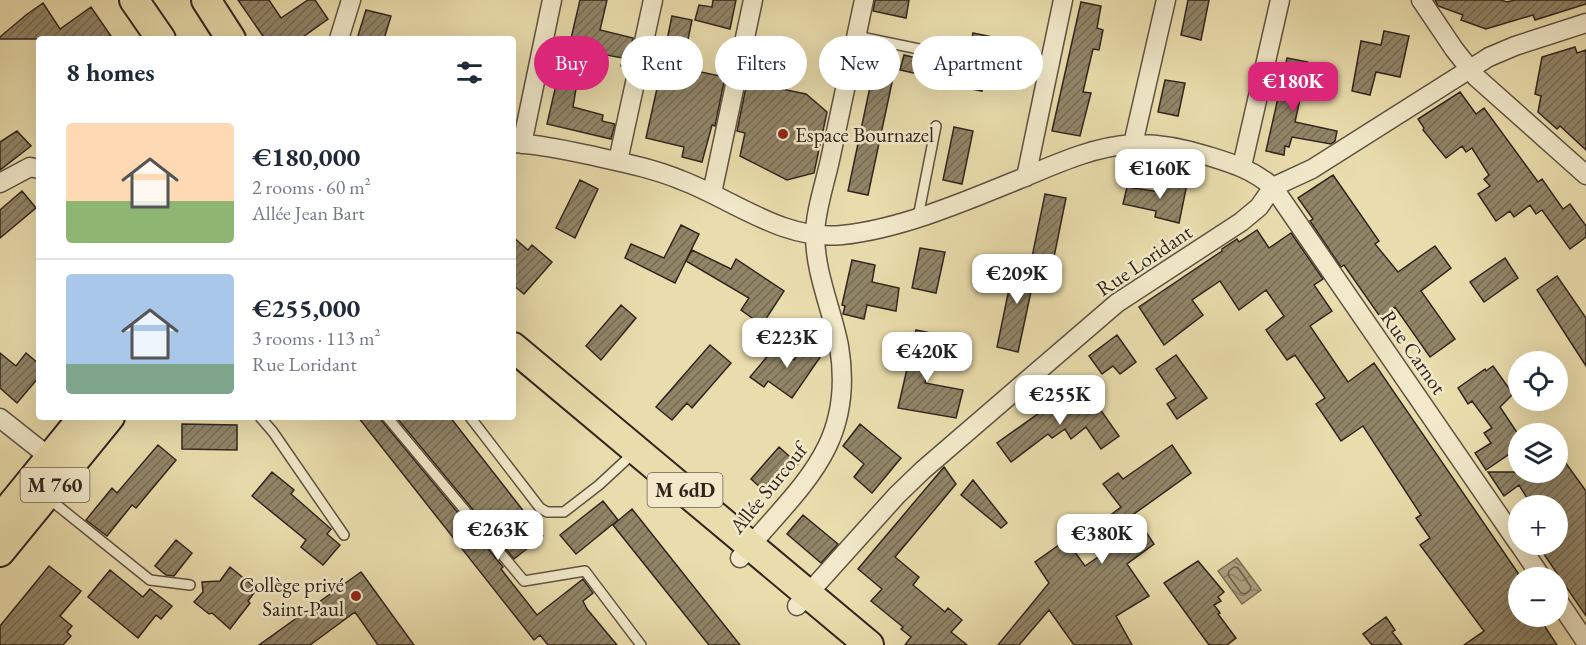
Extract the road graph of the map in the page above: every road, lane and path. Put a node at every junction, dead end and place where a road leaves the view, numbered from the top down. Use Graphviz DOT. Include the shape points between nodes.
graph roads {
  1 [pos="134,0"];
  2 [pos="206,0"];
  3 [pos="351,0"];
  4 [pos="552,0"];
  5 [pos="653,0"];
  6 [pos="753,0"];
  7 [pos="864,0"];
  8 [pos="1063,0"];
  9 [pos="1166,0"];
  10 [pos="1280,0"];
  11 [pos="1421,0"];
  12 [pos="1586,23"];
  13 [pos="158,36"];
  14 [pos="229,36"];
  15 [pos="340,36"];
  16 [pos="856,36"];
  17 [pos="1470,68"];
  18 [pos="845,90"];
  19 [pos="936,126"];
  20 [pos="517,144"];
  21 [pos="1133,144"];
  22 [pos="618,161"];
  23 [pos="1242,166"];
  24 [pos="36,168"];
  25 [pos="1586,176"];
  26 [pos="1026,177"];
  27 [pos="0,183"];
  28 [pos="1273,187"];
  29 [pos="712,193"];
  30 [pos="918,217"];
  31 [pos="815,235"];
  32 [pos="516,350"];
  33 [pos="516,367"];
  34 [pos="0,418"];
  35 [pos="81,420"];
  36 [pos="107,420"];
  37 [pos="263,420"];
  38 [pos="390,420"];
  39 [pos="472,420"];
  40 [pos="626,460"];
  41 [pos="58,464"];
  42 [pos="38,489"];
  43 [pos="1508,528"];
  44 [pos="2,535"];
  45 [pos="344,535"];
  46 [pos="746,551"];
  47 [pos="190,585"];
  48 [pos="803,600"];
  49 [pos="1568,615"];
  50 [pos="854,642"];
  51 [pos="1586,642"];
  52 [pos="640,645"];
  1 -- 13 [label="main road"];
  2 -- 14 [label="main road"];
  3 -- 15 [label="street"];
  4 -- 20 [label="street"];
  5 -- 22 [label="street"];
  6 -- 29 [label="street"];
  7 -- 16 [label="street"];
  8 -- 26 [label="street"];
  9 -- 21 [label="street"];
  10 -- 23 [label="street"];
  11 -- 17 [label="street"];
  12 -- 17 [label="street, Rue Loridant" via="1508,48"];
  17 -- 25 [label="street"];
  17 -- 28 [label="street, Rue Loridant" via="1312,169"];
  18 -- 31 [label="street"];
  19 -- 30 [label="lane"];
  20 -- 22 [label="street"];
  21 -- 23 [label="street" via="1182,148"];
  21 -- 26 [label="street" via="1088,152"];
  22 -- 29 [label="street" via="652,169"];
  23 -- 28 [label="street"];
  24 -- 27 [label="street" via="30,167"];
  26 -- 30 [label="street"];
  28 -- 43 [label="street, Rue Carnot"];
  28 -- 48 [label="street, Rue Loridant" via="1259,207 1241,222 1117,303 923,470"];
  29 -- 31 [label="street" via="778,226"];
  30 -- 31 [label="street" via="850,234"];
  31 -- 46 [label="street, Allée Surcouf" via="838,345 840,412 818,465"];
  32 -- 46 [label="main road, M 6dD"];
  33 -- 40 [label="main road"];
  34 -- 41 [label="street"];
  35 -- 41 [label="main road, M 760"];
  36 -- 41 [label="main road, M 760"];
  37 -- 45 [label="lane"];
  38 -- 52 [label="lane" via="524,581 585,571"];
  39 -- 40 [label="lane" via="540,508 548,512 564,512"];
  40 -- 46 [label="main road"];
  41 -- 42 [label="main road, M 760"];
  42 -- 44 [label="main road, M 760"];
  42 -- 47 [label="lane" via="150,580"];
  46 -- 48 [label="main road"];
  48 -- 50 [label="main road"];
  49 -- 51 [label="street"];
}
